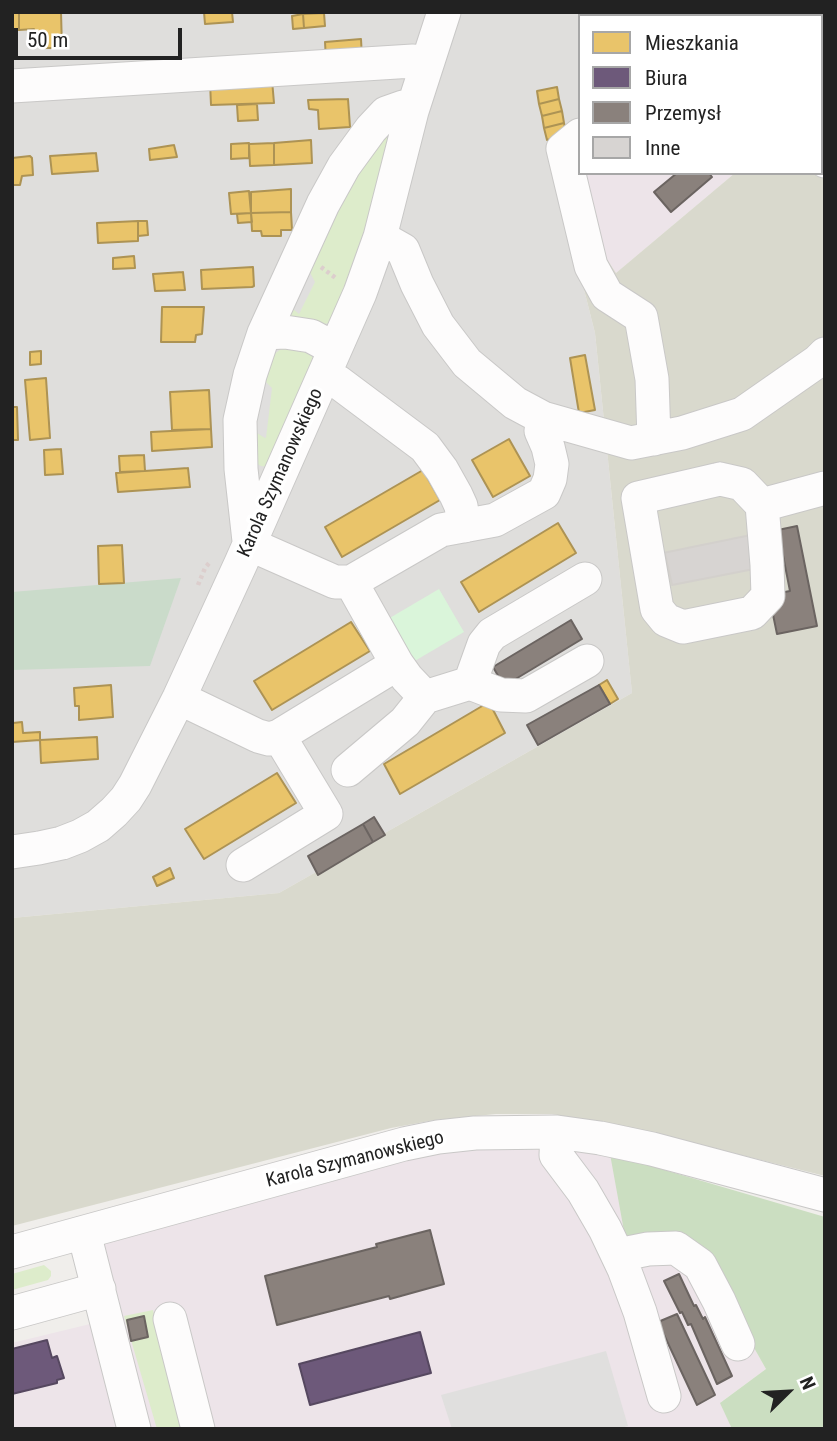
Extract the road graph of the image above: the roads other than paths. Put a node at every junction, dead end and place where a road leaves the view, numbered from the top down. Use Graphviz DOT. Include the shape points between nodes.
graph roads {
  1 [pos="444,12"];
  2 [pos="427,64"];
  3 [pos="12,86"];
  4 [pos="412,111"];
  5 [pos="578,137"];
  6 [pos="380,237"];
  7 [pos="264,333"];
  8 [pos="823,361"];
  9 [pos="329,362"];
  10 [pos="543,418"];
  11 [pos="653,439"];
  12 [pos="241,469"];
  13 [pos="278,480"];
  14 [pos="825,488"];
  15 [pos="762,505"];
  16 [pos="464,526"];
  17 [pos="249,544"];
  18 [pos="585,579"];
  19 [pos="351,582"];
  20 [pos="587,661"];
  21 [pos="397,664"];
  22 [pos="470,683"];
  23 [pos="425,697"];
  24 [pos="179,698"];
  25 [pos="279,736"];
  26 [pos="348,769"];
  27 [pos="12,852"];
  28 [pos="243,865"];
  29 [pos="556,1132"];
  30 [pos="825,1195"];
  31 [pos="84,1233"];
  32 [pos="12,1252"];
  33 [pos="618,1255"];
  34 [pos="99,1289"];
  35 [pos="12,1313"];
  36 [pos="170,1319"];
  37 [pos="738,1344"];
  38 [pos="664,1396"];
  39 [pos="134,1429"];
  40 [pos="198,1429"];
  1 -- 2 [label="street, Karola Szymanowskiego"];
  2 -- 3 [label="street" via="413,61"];
  2 -- 4 [label="street, Karola Szymanowskiego"];
  4 -- 6 [label="street, Karola Szymanowskiego"];
  4 -- 7 [label="street" via="403,107 386,113 344,166"];
  5 -- 11 [label="street" via="563,149 591,266 607,295 641,317 652,379"];
  6 -- 9 [label="street, Karola Szymanowskiego"];
  6 -- 10 [label="street" via="403,250 438,325 467,363 515,403"];
  7 -- 9 [label="street" via="311,336"];
  7 -- 12 [label="street" via="240,420"];
  8 -- 11 [label="street" via="741,414"];
  9 -- 13 [label="street, Karola Szymanowskiego"];
  9 -- 16 [label="street" via="338,382 425,447 456,495"];
  10 -- 11 [label="street" via="631,443"];
  10 -- 16 [label="street" via="541,431 552,464 544,493 495,520"];
  12 -- 13 [label="street"];
  12 -- 17 [label="street"];
  13 -- 17 [label="street, Karola Szymanowskiego"];
  14 -- 15 [label="street"];
  15 -- 15 [label="street" via="742,484 720,479 638,498 657,609 666,621 683,627 752,612 768,596"];
  16 -- 19 [label="street" via="441,530"];
  17 -- 19 [label="street" via="335,582"];
  17 -- 24 [label="street, Karola Szymanowskiego"];
  18 -- 22 [label="street" via="492,634"];
  19 -- 21 [label="street"];
  20 -- 22 [label="street" via="526,696 500,695"];
  21 -- 23 [label="street"];
  21 -- 25 [label="street"];
  22 -- 23 [label="street"];
  23 -- 26 [label="street" via="405,722"];
  24 -- 25 [label="street" via="258,736"];
  24 -- 27 [label="street, Karola Szymanowskiego" via="135,785 98,826 62,843"];
  25 -- 28 [label="street" via="326,814"];
  29 -- 30 [label="street, Karola Szymanowskiego" via="652,1149"];
  29 -- 31 [label="street, Karola Szymanowskiego" via="438,1136"];
  29 -- 33 [label="street" via="556,1155 583,1191"];
  31 -- 32 [label="street, Karola Szymanowskiego"];
  31 -- 34 [label="street"];
  33 -- 37 [label="street" via="676,1248 700,1265"];
  33 -- 38 [label="street"];
  34 -- 35 [label="street"];
  34 -- 39 [label="street"];
  36 -- 40 [label="street"];
}
